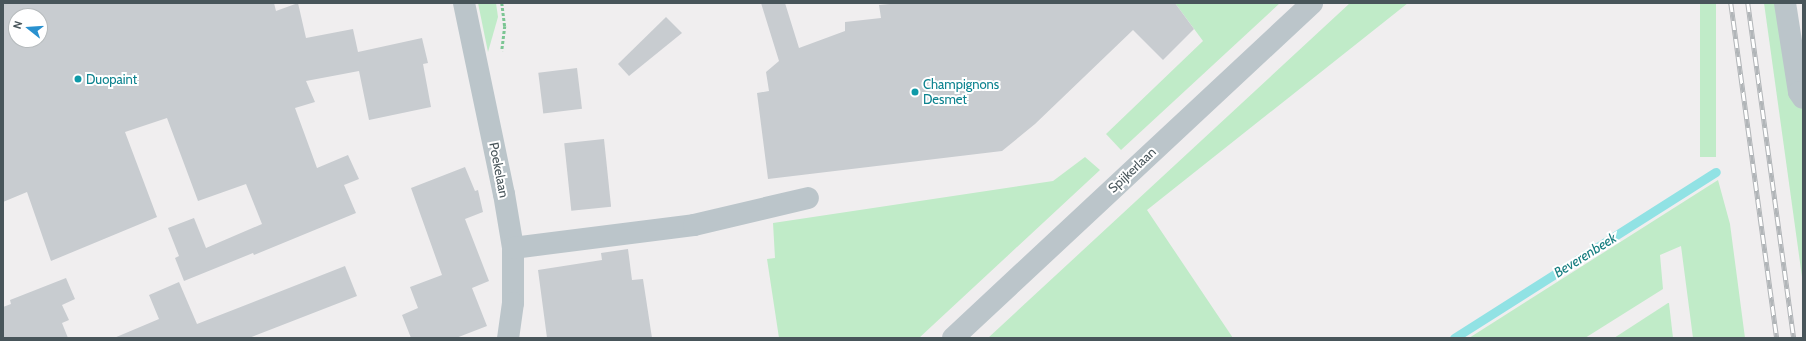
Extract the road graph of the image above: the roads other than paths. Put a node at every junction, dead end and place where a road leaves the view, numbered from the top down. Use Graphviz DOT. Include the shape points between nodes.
graph roads {
  1 [pos="464,3"];
  2 [pos="1312,3"];
  3 [pos="1785,3"];
  4 [pos="1803,98"];
  5 [pos="808,198"];
  6 [pos="513,248"];
  7 [pos="508,338"];
  8 [pos="954,338"];
  1 -- 6 [label="street, Poekelaan"];
  2 -- 8 [label="street, Spijkerlaan"];
  3 -- 4 [label="street" via="1799,92"];
  5 -- 6 [label="street" via="694,225"];
  6 -- 7 [label="street, Poekelaan" via="513,303"];
}
